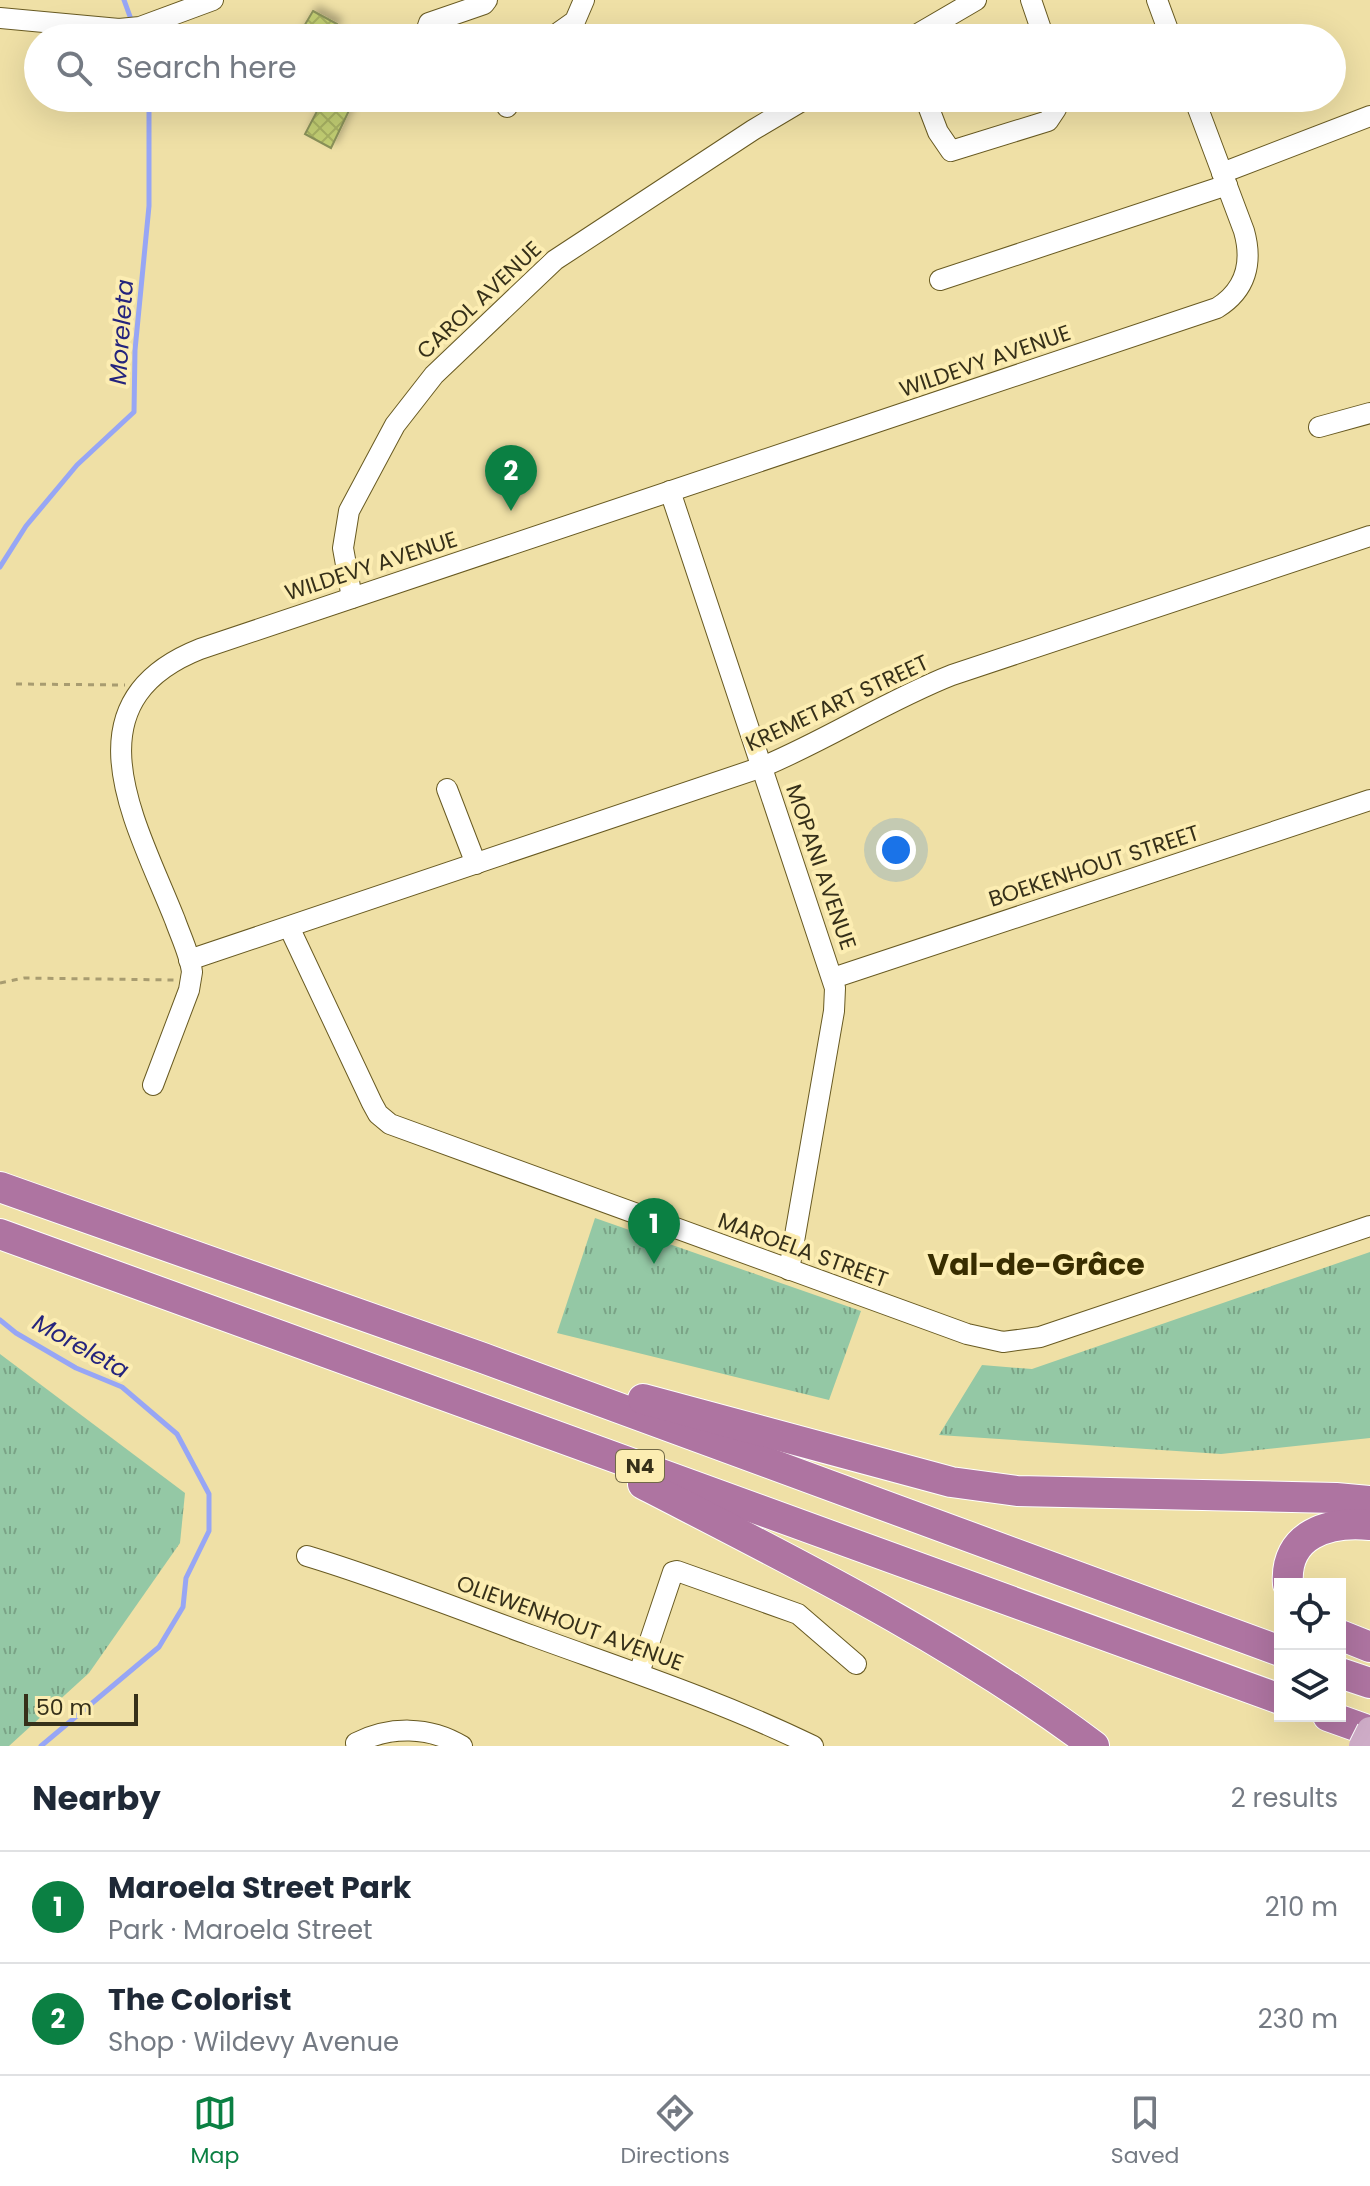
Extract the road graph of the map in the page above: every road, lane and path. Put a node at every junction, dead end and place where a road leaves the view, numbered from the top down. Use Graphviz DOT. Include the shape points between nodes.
graph roads {
  1 [pos="213,0"];
  2 [pos="487,0"];
  3 [pos="584,0"];
  4 [pos="976,0"];
  5 [pos="1031,0"];
  6 [pos="1157,0"];
  7 [pos="460,6"];
  8 [pos="0,18"];
  9 [pos="69,24"];
  10 [pos="149,24"];
  11 [pos="429,24"];
  12 [pos="571,24"];
  13 [pos="935,24"];
  14 [pos="1039,24"];
  15 [pos="1166,24"];
  16 [pos="783,112"];
  17 [pos="930,112"];
  18 [pos="1054,112"];
  19 [pos="1199,112"];
  20 [pos="1370,116"];
  21 [pos="1225,179"];
  22 [pos="940,280"];
  23 [pos="1370,413"];
  24 [pos="1319,427"];
  25 [pos="670,491"];
  26 [pos="1370,536"];
  27 [pos="352,598"];
  28 [pos="16,684"];
  29 [pos="138,693"];
  30 [pos="762,767"];
  31 [pos="447,789"];
  32 [pos="1370,800"];
  33 [pos="476,864"];
  34 [pos="289,927"];
  35 [pos="189,960"];
  36 [pos="833,978"];
  37 [pos="179,980"];
  38 [pos="0,983"];
  39 [pos="153,1085"];
  40 [pos="0,1187"];
  41 [pos="1370,1226"];
  42 [pos="0,1234"];
  43 [pos="789,1270"];
  44 [pos="483,1358"];
  45 [pos="537,1430"];
  46 [pos="1370,1501"];
  47 [pos="1370,1525"];
  48 [pos="307,1556"];
  49 [pos="1288,1578"];
  50 [pos="1346,1637"];
  51 [pos="1370,1647"];
  52 [pos="1277,1650"];
  53 [pos="856,1664"];
  54 [pos="639,1673"];
  55 [pos="1346,1675"];
  56 [pos="1370,1683"];
  57 [pos="1274,1697"];
  58 [pos="1345,1722"];
  59 [pos="1370,1731"];
  60 [pos="776,1738"];
  61 [pos="356,1743"];
  62 [pos="462,1746"];
  63 [pos="813,1746"];
  64 [pos="1094,1746"];
  65 [pos="1362,1746"];
  1 -- 10 [label="street"];
  2 -- 7 [label="street"];
  3 -- 12 [label="street"];
  4 -- 13 [label="street"];
  5 -- 14 [label="street"];
  6 -- 15 [label="street"];
  7 -- 11 [label="street"];
  8 -- 9 [label="street"];
  16 -- 27 [label="street, CAROL AVENUE" via="555,260 434,375 389,434 349,511 343,548"];
  17 -- 18 [label="street" via="951,151 1048,121"];
  19 -- 21 [label="street, WILDEVY AVENUE"];
  20 -- 21 [label="street"];
  21 -- 22 [label="street"];
  21 -- 25 [label="street, WILDEVY AVENUE" via="1249,263 1234,294 1207,313"];
  23 -- 24 [label="street"];
  25 -- 27 [label="street, WILDEVY AVENUE"];
  25 -- 30 [label="street, MOPANI AVENUE"];
  26 -- 30 [label="street, KREMETART STREET" via="963,671"];
  27 -- 29 [label="street, WILDEVY AVENUE" via="185,655 160,670"];
  28 -- 29 [label="path" via="124,684"];
  29 -- 35 [label="street, WILDEVY AVENUE" via="122,730 122,778"];
  30 -- 33 [label="street, KREMETART STREET"];
  30 -- 36 [label="street, MOPANI AVENUE"];
  31 -- 33 [label="street"];
  32 -- 36 [label="street, BOEKENHOUT STREET"];
  33 -- 34 [label="street, KREMETART STREET"];
  34 -- 35 [label="street, KREMETART STREET"];
  34 -- 43 [label="street, MAROELA STREET" via="386,1122"];
  35 -- 39 [label="street, WILDEVY AVENUE" via="192,979"];
  36 -- 43 [label="street, MOPANI AVENUE" via="834,1011"];
  37 -- 38 [label="path" via="24,978"];
  40 -- 44 [label="highway, N4"];
  41 -- 43 [label="street, MAROELA STREET" via="1020,1342 967,1334"];
  42 -- 45 [label="highway, N4"];
  44 -- 46 [label="highway" via="951,1482 1017,1491"];
  44 -- 52 [label="highway, N4"];
  45 -- 57 [label="highway, N4"];
  45 -- 64 [label="highway" via="877,1606 1021,1694"];
  47 -- 49 [label="highway" via="1333,1525 1307,1538 1292,1557"];
  48 -- 54 [label="street, OLIEWENHOUT AVENUE"];
  50 -- 51 [label="highway"];
  53 -- 54 [label="street" via="798,1614 677,1571"];
  54 -- 60 [label="street, OLIEWENHOUT AVENUE" via="683,1689"];
  55 -- 56 [label="highway"];
  58 -- 59 [label="highway"];
  59 -- 65 [label="main road, bridge"];
  60 -- 63 [label="street, OLIEWENHOUT AVENUE"];
  61 -- 62 [label="street" via="404,1730 445,1737"];
}
